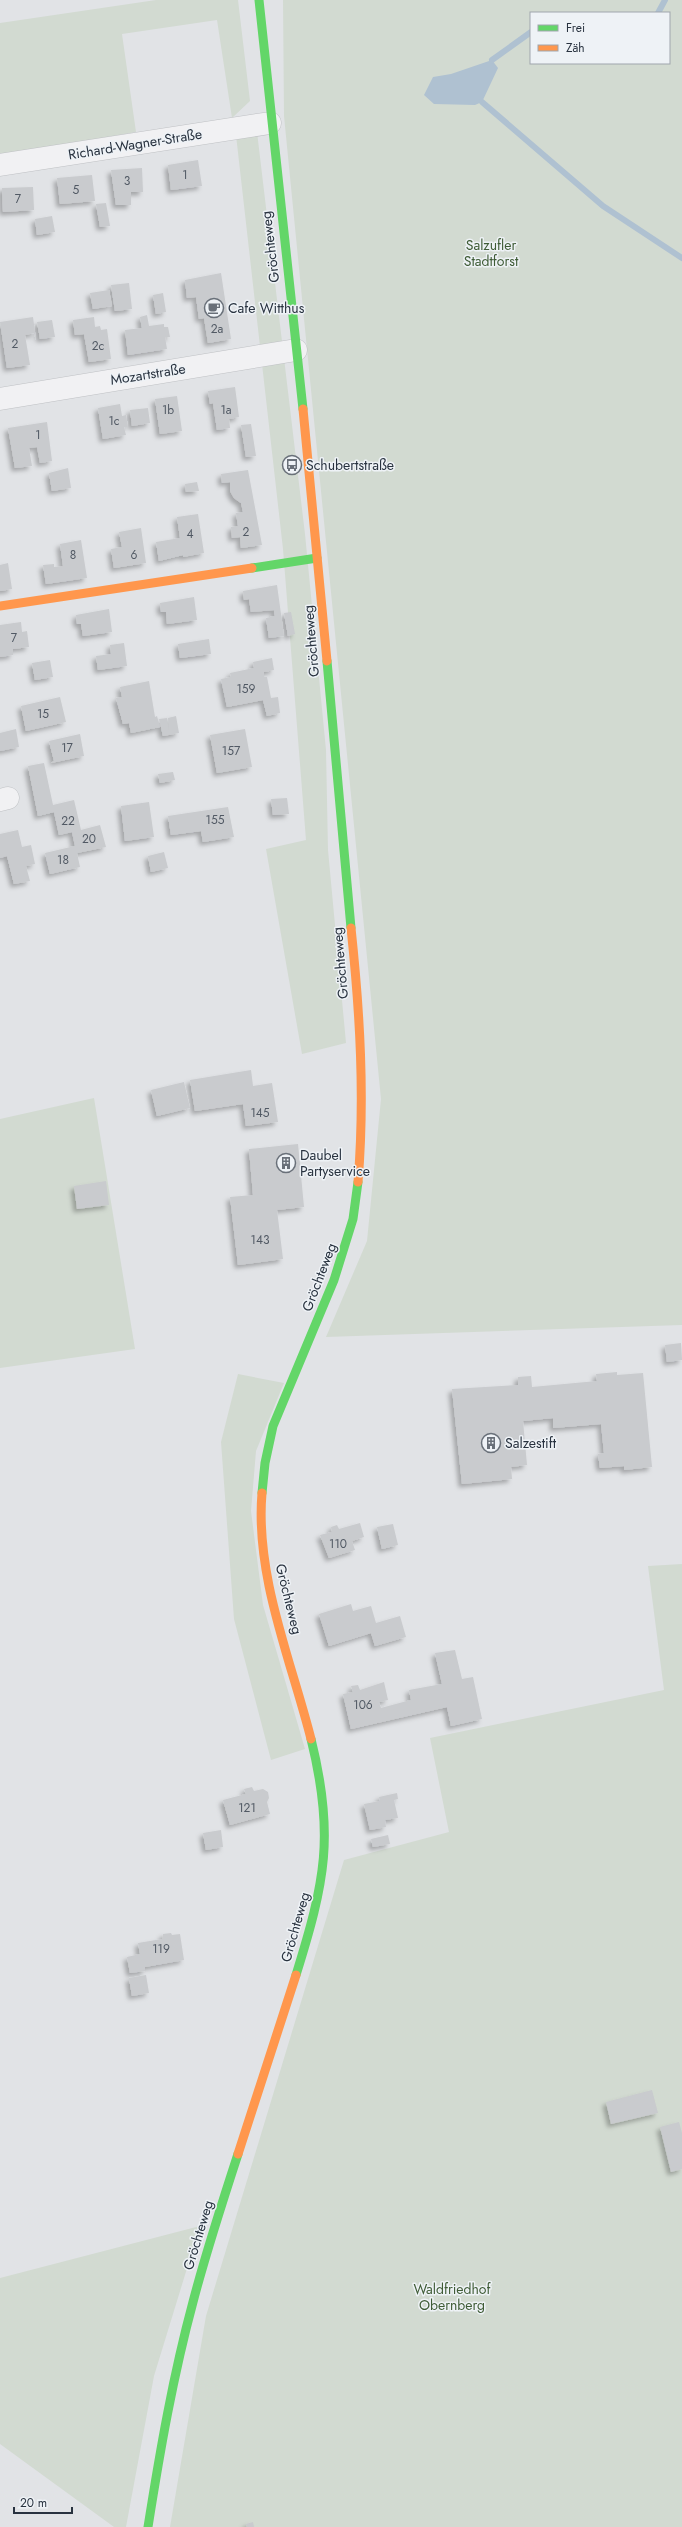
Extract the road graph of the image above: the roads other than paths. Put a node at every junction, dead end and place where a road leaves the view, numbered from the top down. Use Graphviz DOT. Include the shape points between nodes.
graph roads {
  1 [pos="259,0"];
  2 [pos="270,123"];
  3 [pos="0,165"];
  4 [pos="296,350"];
  5 [pos="0,399"];
  6 [pos="317,558"];
  7 [pos="0,606"];
  8 [pos="148,2527"];
  1 -- 2 [label="street, Gröchteweg"];
  2 -- 3 [label="street, Richard-Wagner-Straße"];
  2 -- 4 [label="street, Gröchteweg"];
  4 -- 5 [label="street, Mozartstraße"];
  4 -- 6 [label="street, Gröchteweg"];
  6 -- 7 [label="street"];
  6 -- 8 [label="street, Gröchteweg" via="357,1003 363,1100 362,1125 358,1189 350,1234 334,1282 273,1426 263,1471 260,1513 268,1579 313,1745 322,1788 325,1862 315,1913 206,2254 187,2324 163,2433"];
}
